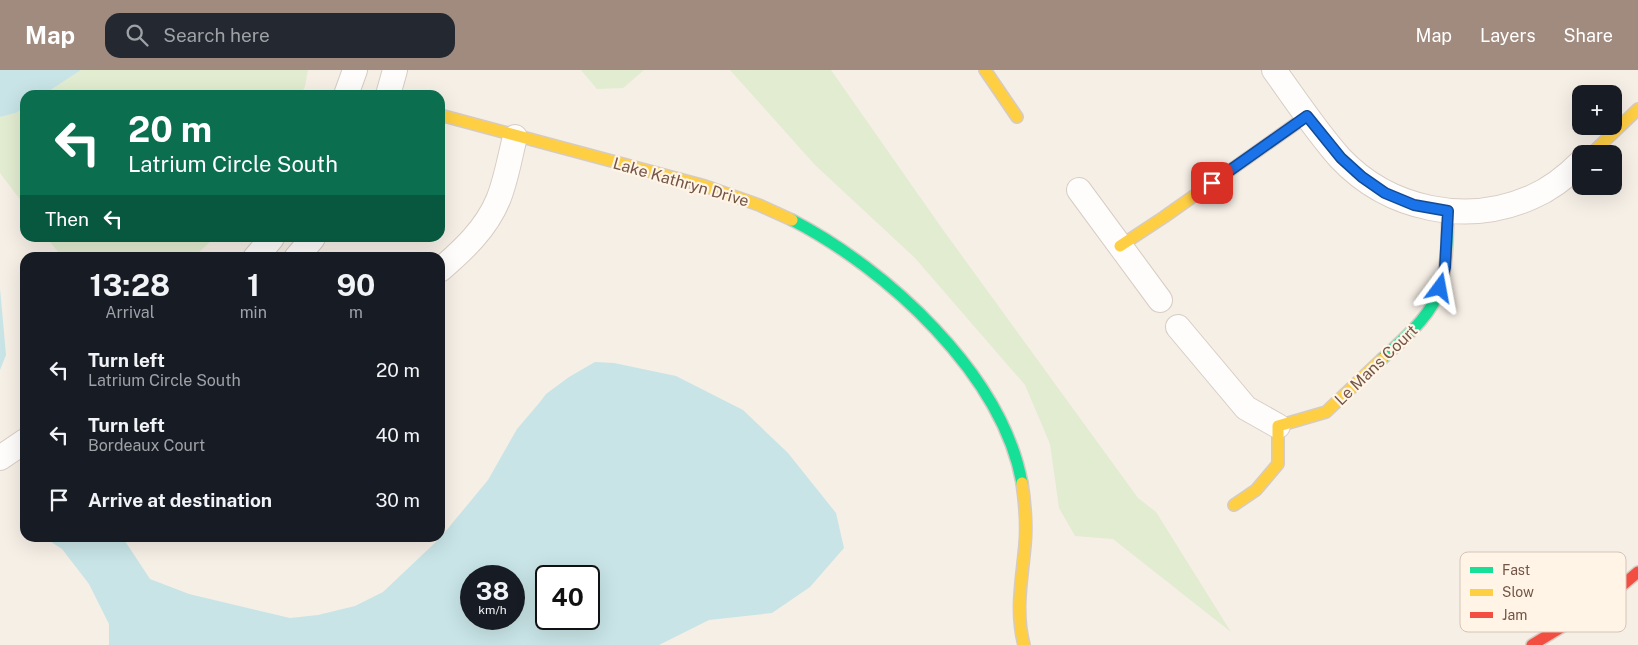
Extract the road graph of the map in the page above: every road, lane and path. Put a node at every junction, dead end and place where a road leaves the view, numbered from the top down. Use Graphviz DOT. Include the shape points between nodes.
graph roads {
  1 [pos="395,70"];
  2 [pos="985,70"];
  3 [pos="1274,70"];
  4 [pos="389,90"];
  5 [pos="1638,109"];
  6 [pos="445,116"];
  7 [pos="1307,116"];
  8 [pos="1017,117"];
  9 [pos="515,137"];
  10 [pos="1600,145"];
  11 [pos="1572,171"];
  12 [pos="1079,190"];
  13 [pos="1448,211"];
  14 [pos="269,242"];
  15 [pos="310,242"];
  16 [pos="1120,246"];
  17 [pos="260,252"];
  18 [pos="301,252"];
  19 [pos="445,266"];
  20 [pos="1160,300"];
  21 [pos="1178,327"];
  22 [pos="1278,426"];
  23 [pos="20,444"];
  24 [pos="0,458"];
  25 [pos="1234,505"];
  26 [pos="1638,572"];
  27 [pos="1626,582"];
  28 [pos="1554,632"];
  29 [pos="1024,645"];
  30 [pos="1532,645"];
  1 -- 4 [label="street"];
  2 -- 8 [label="street"];
  3 -- 7 [label="street"];
  5 -- 10 [label="street"];
  6 -- 9 [label="street, Lake Kathryn Drive"];
  7 -- 13 [label="street" via="1341,158 1385,193 1414,205"];
  7 -- 16 [label="street"];
  9 -- 19 [label="street" via="499,200 483,228"];
  9 -- 29 [label="street, Lake Kathryn Drive" via="706,186 761,206 813,231 846,252 921,314 960,357 982,389 1015,456 1023,492 1026,529 1018,611"];
  11 -- 13 [label="street" via="1533,197 1516,203 1478,212"];
  12 -- 16 [label="street"];
  13 -- 22 [label="street, Le Mans Court" via="1442,281 1430,308 1417,326 1326,412"];
  14 -- 17 [label="street"];
  15 -- 18 [label="street"];
  16 -- 20 [label="street"];
  21 -- 22 [label="street" via="1246,408"];
  22 -- 25 [label="street" via="1278,464 1256,490"];
  23 -- 24 [label="street"];
  26 -- 27 [label="street"];
  28 -- 30 [label="street"];
}
